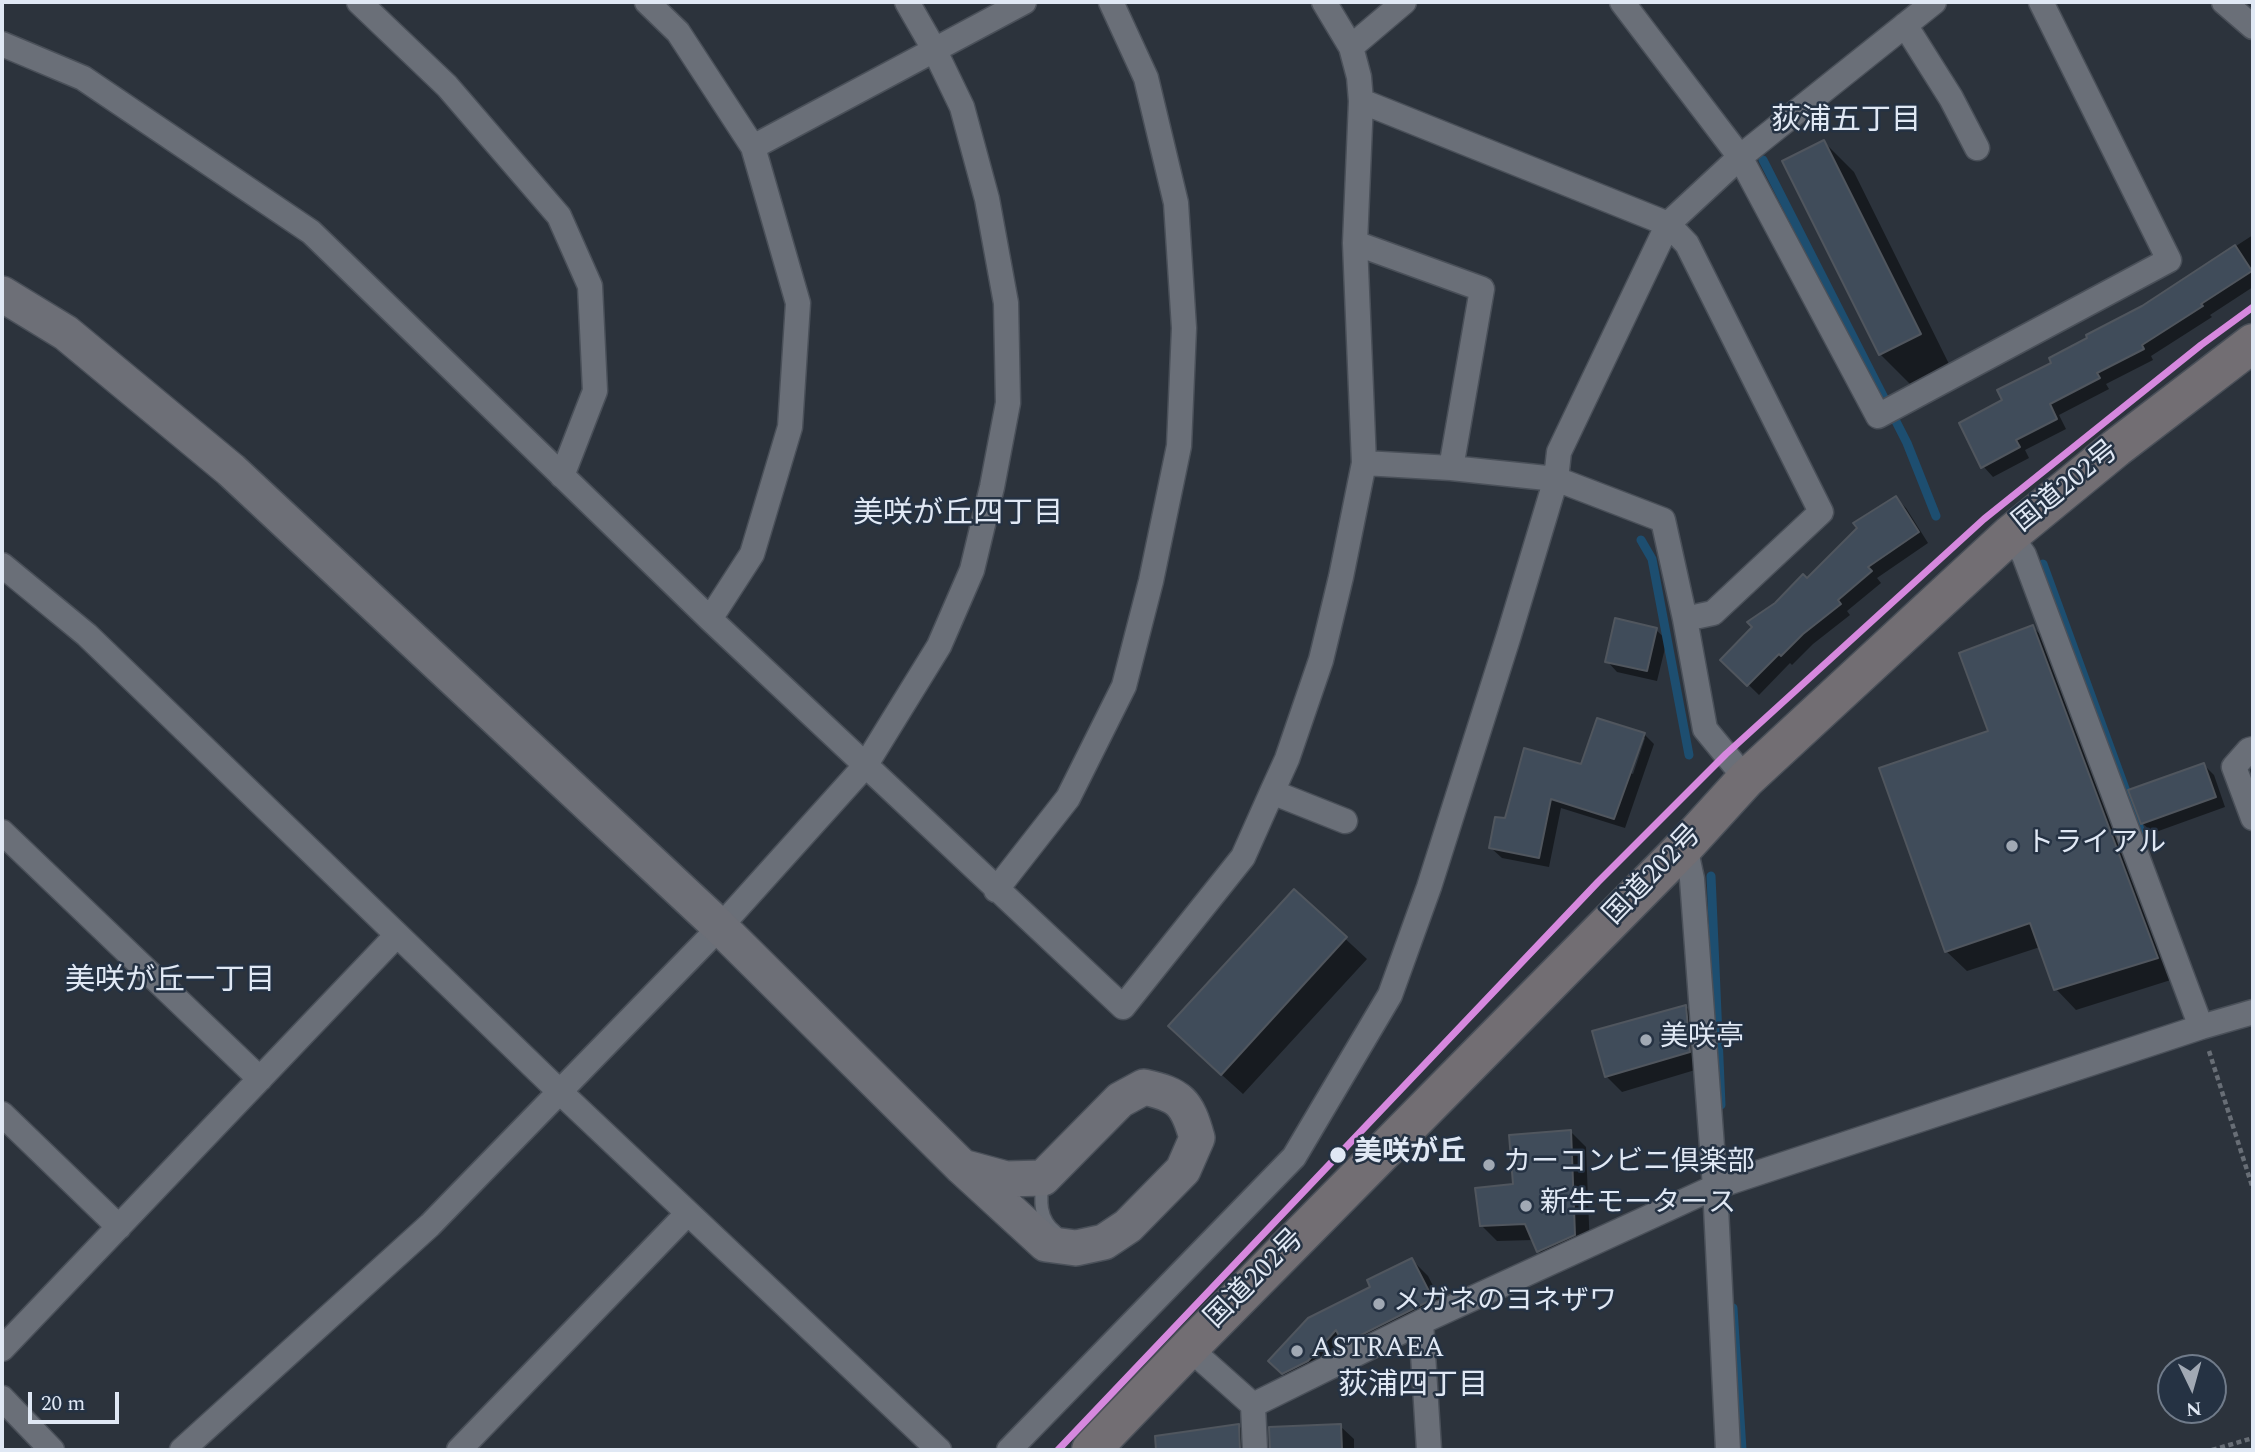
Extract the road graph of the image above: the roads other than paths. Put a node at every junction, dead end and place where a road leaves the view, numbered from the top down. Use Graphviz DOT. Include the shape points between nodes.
graph roads {
  1 [pos="359,2"];
  2 [pos="647,2"];
  3 [pos="907,2"];
  4 [pos="1024,2"];
  5 [pos="1111,2"];
  6 [pos="1324,2"];
  7 [pos="1404,2"];
  8 [pos="1622,2"];
  9 [pos="2041,2"];
  10 [pos="2224,2"];
  11 [pos="1919,10"];
  12 [pos="2253,27"];
  13 [pos="2,44"];
  14 [pos="1351,47"];
  15 [pos="934,49"];
  16 [pos="1361,101"];
  17 [pos="753,147"];
  18 [pos="1977,148"];
  19 [pos="1740,157"];
  20 [pos="1668,224"];
  21 [pos="1355,243"];
  22 [pos="2,295"];
  23 [pos="2253,343"];
  24 [pos="1364,463"];
  25 [pos="1451,468"];
  26 [pos="562,476"];
  27 [pos="1556,479"];
  28 [pos="2010,535"];
  29 [pos="2,565"];
  30 [pos="710,619"];
  31 [pos="1685,619"];
  32 [pos="2253,748"];
  33 [pos="865,766"];
  34 [pos="1746,779"];
  35 [pos="1272,792"];
  36 [pos="2253,818"];
  37 [pos="1345,821"];
  38 [pos="2,832"];
  39 [pos="1685,846"];
  40 [pos="996,890"];
  41 [pos="720,927"];
  42 [pos="397,935"];
  43 [pos="2253,1012"];
  44 [pos="2202,1027"];
  45 [pos="260,1079"];
  46 [pos="559,1091"];
  47 [pos="2,1114"];
  48 [pos="962,1167"];
  49 [pos="1043,1178"];
  50 [pos="1725,1184"];
  51 [pos="688,1213"];
  52 [pos="119,1227"];
  53 [pos="1076,1248"];
  54 [pos="1421,1322"];
  55 [pos="1189,1348"];
  56 [pos="2,1349"];
  57 [pos="2,1398"];
  58 [pos="1253,1405"];
  59 [pos="52,1450"];
  60 [pos="182,1450"];
  61 [pos="459,1450"];
  62 [pos="939,1450"];
  63 [pos="1009,1450"];
  64 [pos="1091,1450"];
  65 [pos="1255,1450"];
  66 [pos="1429,1450"];
  67 [pos="1728,1450"];
  1 -- 26 [label="street" via="447,86 559,216 590,286 596,391"];
  2 -- 17 [label="street" via="678,32"];
  3 -- 15 [label="street"];
  4 -- 15 [label="street"];
  5 -- 40 [label="street" via="1146,78 1176,203 1184,328 1179,446 1124,686 1068,798"];
  6 -- 14 [label="street"];
  7 -- 14 [label="street"];
  8 -- 19 [label="street"];
  9 -- 19 [label="street" via="2169,260 1878,416"];
  10 -- 12 [label="street"];
  11 -- 18 [label="street" via="1951,98"];
  11 -- 19 [label="street"];
  13 -- 26 [label="street" via="83,78 311,232"];
  14 -- 16 [label="street"];
  15 -- 17 [label="street"];
  15 -- 33 [label="street" via="962,107 987,200 1006,303 1008,403 972,570 939,646"];
  16 -- 20 [label="street"];
  16 -- 21 [label="street"];
  17 -- 30 [label="street" via="798,303 789,426 752,554"];
  19 -- 20 [label="street"];
  20 -- 27 [label="street" via="1559,452"];
  20 -- 31 [label="street" via="1687,244 1821,512 1713,613"];
  21 -- 24 [label="street"];
  21 -- 25 [label="street" via="1482,289"];
  22 -- 41 [label="street" via="66,333 231,470"];
  23 -- 28 [label="highway, 国道202号"];
  24 -- 25 [label="street"];
  24 -- 35 [label="street" via="1321,660"];
  25 -- 27 [label="street"];
  26 -- 30 [label="street"];
  27 -- 31 [label="street" via="1663,520"];
  27 -- 63 [label="street" via="1390,995 1293,1157"];
  28 -- 34 [label="highway, 国道202号"];
  28 -- 44 [label="street" via="2024,555"];
  29 -- 42 [label="street" via="87,635"];
  30 -- 33 [label="street"];
  31 -- 34 [label="street" via="1705,729"];
  32 -- 36 [label="street" via="2234,767"];
  33 -- 40 [label="street"];
  33 -- 41 [label="street"];
  34 -- 39 [label="highway, 国道202号"];
  35 -- 37 [label="street"];
  35 -- 40 [label="street" via="1243,857 1123,1007"];
  38 -- 45 [label="street"];
  39 -- 50 [label="street"];
  39 -- 55 [label="highway, 国道202号"];
  41 -- 46 [label="street"];
  41 -- 48 [label="street"];
  42 -- 45 [label="street"];
  42 -- 46 [label="street"];
  43 -- 44 [label="street"];
  44 -- 50 [label="street"];
  45 -- 52 [label="street"];
  46 -- 51 [label="street"];
  46 -- 60 [label="street" via="430,1225"];
  47 -- 52 [label="street"];
  48 -- 49 [label="street" via="1006,1178"];
  48 -- 53 [label="street" via="1046,1244"];
  49 -- 53 [label="lane" via="1039,1202 1048,1226"];
  49 -- 53 [label="street" via="1120,1100 1144,1087 1171,1093 1190,1114 1198,1138 1183,1170 1128,1226 1104,1242"];
  50 -- 54 [label="street"];
  50 -- 67 [label="street"];
  51 -- 61 [label="street"];
  51 -- 62 [label="street"];
  52 -- 56 [label="street"];
  54 -- 58 [label="street"];
  54 -- 66 [label="street"];
  55 -- 58 [label="street"];
  55 -- 64 [label="highway, 国道202号"];
  57 -- 59 [label="street"];
  58 -- 65 [label="street"];
}
